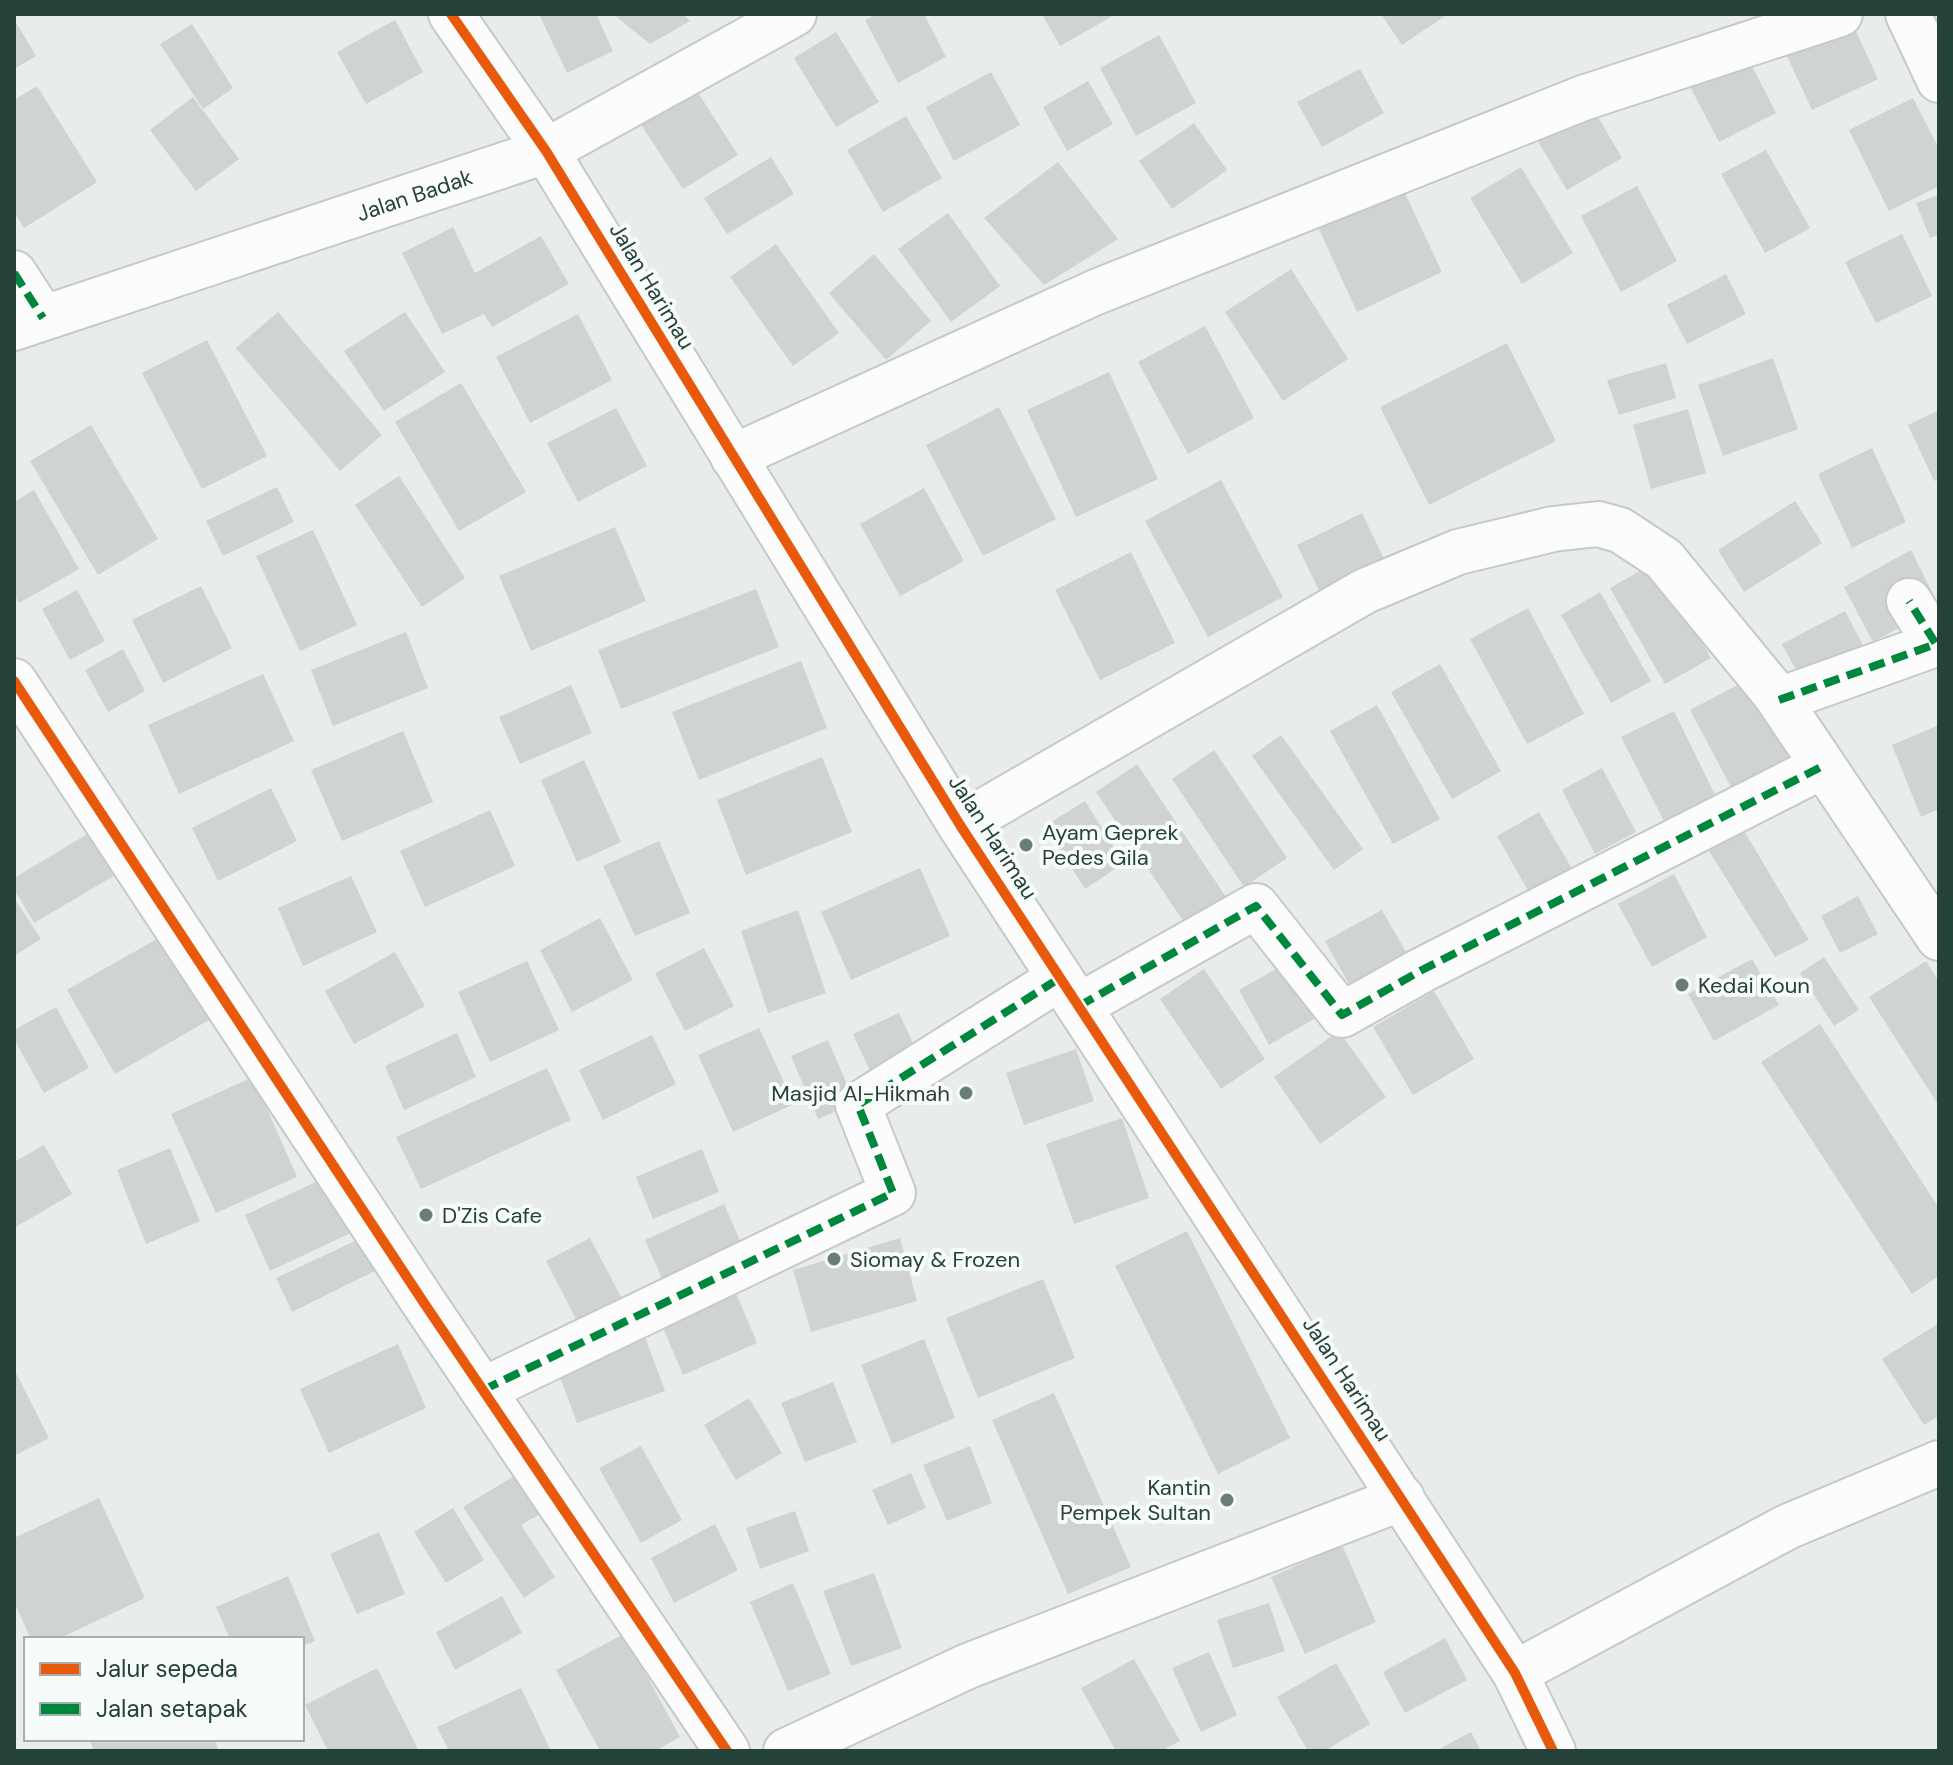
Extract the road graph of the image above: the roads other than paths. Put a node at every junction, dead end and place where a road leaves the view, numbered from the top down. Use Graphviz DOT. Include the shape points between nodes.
graph roads {
  1 [pos="451,14"];
  2 [pos="794,14"];
  3 [pos="1840,14"];
  4 [pos="1908,14"];
  5 [pos="1939,80"];
  6 [pos="546,151"];
  7 [pos="14,273"];
  8 [pos="28,323"];
  9 [pos="733,457"];
  10 [pos="1909,601"];
  11 [pos="14,681"];
  12 [pos="1779,700"];
  13 [pos="1823,766"];
  14 [pos="960,825"];
  15 [pos="1939,938"];
  16 [pos="1069,992"];
  17 [pos="483,1390"];
  18 [pos="1939,1463"];
  19 [pos="1402,1498"];
  20 [pos="1515,1673"];
  21 [pos="727,1751"];
  22 [pos="786,1751"];
  23 [pos="1553,1751"];
  1 -- 6 [label="street, Jalan Harimau"];
  2 -- 6 [label="street, Jalan Badak"];
  3 -- 9 [label="street" via="1583,98 1140,274"];
  4 -- 5 [label="street"];
  6 -- 8 [label="street, Jalan Badak"];
  6 -- 9 [label="street, Jalan Harimau"];
  7 -- 8 [label="street"];
  9 -- 14 [label="street, Jalan Harimau"];
  10 -- 12 [label="street" via="1936,644"];
  11 -- 17 [label="street"];
  12 -- 13 [label="street"];
  12 -- 14 [label="street" via="1664,559 1620,530 1598,524 1553,529 1458,552 1365,591"];
  13 -- 15 [label="street"];
  13 -- 16 [label="street" via="1342,1015 1256,906"];
  14 -- 16 [label="street, Jalan Harimau"];
  16 -- 17 [label="street" via="858,1105 893,1193"];
  16 -- 19 [label="street, Jalan Harimau"];
  17 -- 21 [label="street"];
  18 -- 20 [label="street" via="1787,1527"];
  19 -- 20 [label="street, Jalan Harimau"];
  19 -- 22 [label="street" via="968,1666"];
  20 -- 23 [label="street, Jalan Harimau"];
}
